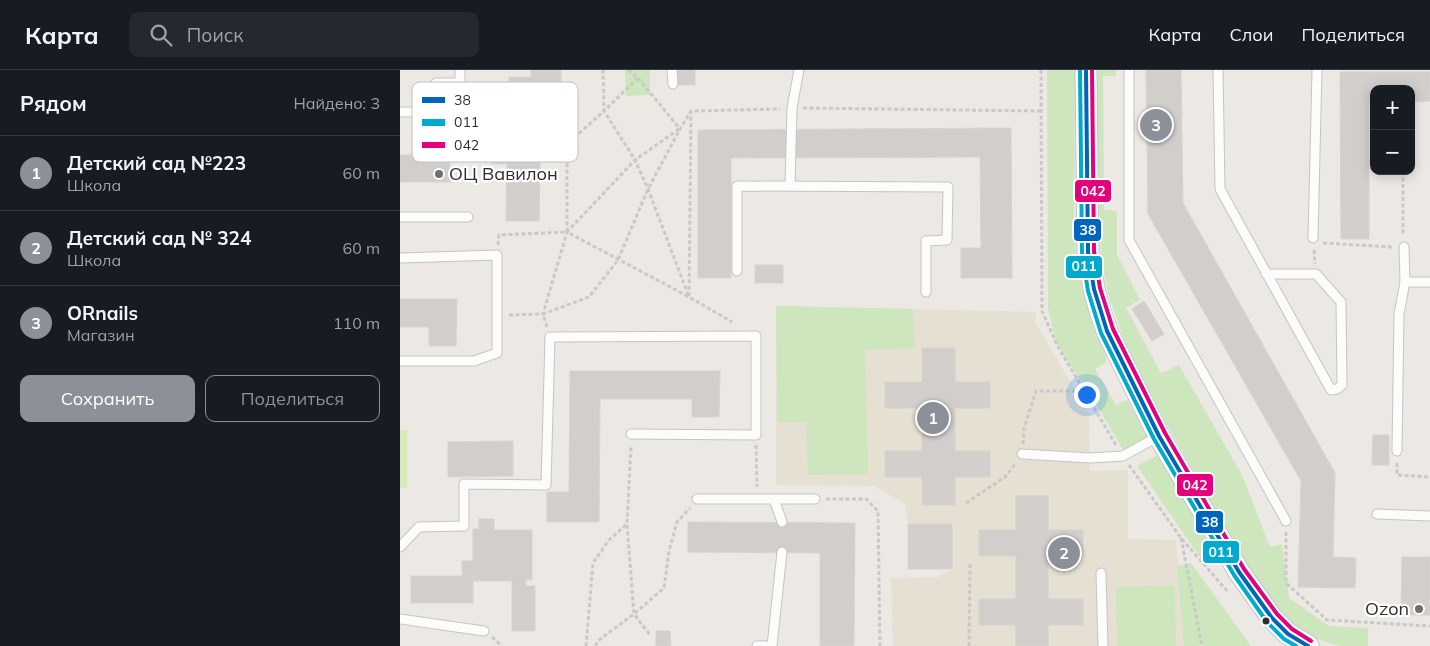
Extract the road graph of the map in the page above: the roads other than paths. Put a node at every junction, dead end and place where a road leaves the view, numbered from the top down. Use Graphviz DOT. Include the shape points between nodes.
graph roads {
  1 [pos="672,70"];
  2 [pos="800,70"];
  3 [pos="1086,70"];
  4 [pos="1129,70"];
  5 [pos="1218,70"];
  6 [pos="1317,70"];
  7 [pos="672,84"];
  8 [pos="790,186"];
  9 [pos="400,217"];
  10 [pos="468,217"];
  11 [pos="1313,238"];
  12 [pos="1404,247"];
  13 [pos="400,258"];
  14 [pos="737,271"];
  15 [pos="1266,274"];
  16 [pos="1405,282"];
  17 [pos="1430,282"];
  18 [pos="926,292"];
  19 [pos="400,361"];
  20 [pos="631,434"];
  21 [pos="1159,436"];
  22 [pos="1397,451"];
  23 [pos="1022,454"];
  24 [pos="697,499"];
  25 [pos="774,499"];
  26 [pos="815,499"];
  27 [pos="1377,514"];
  28 [pos="1430,516"];
  29 [pos="1286,521"];
  30 [pos="782,522"];
  31 [pos="400,547"];
  32 [pos="782,552"];
  33 [pos="1101,573"];
  34 [pos="400,619"];
  35 [pos="484,631"];
  36 [pos="757,646"];
  37 [pos="1104,646"];
  38 [pos="1308,646"];
  1 -- 7 [label="lane"];
  2 -- 8 [label="lane" via="792,108"];
  3 -- 21 [label="street" via="1086,217 1094,289 1107,331"];
  4 -- 29 [label="lane" via="1129,240"];
  5 -- 15 [label="lane" via="1220,189"];
  6 -- 11 [label="lane"];
  8 -- 14 [label="lane" via="737,186"];
  8 -- 18 [label="lane" via="948,187 948,240 926,241"];
  9 -- 10 [label="lane"];
  12 -- 16 [label="lane"];
  13 -- 19 [label="lane" via="497,255 497,353 474,361"];
  15 -- 15 [label="lane" via="1331,390 1337,389 1342,385 1341,302 1316,274"];
  16 -- 17 [label="lane"];
  16 -- 22 [label="lane" via="1399,314"];
  20 -- 31 [label="lane" via="756,435 756,336 550,337 546,484 464,484 464,526 419,527"];
  21 -- 23 [label="lane" via="1123,456 1090,458"];
  21 -- 38 [label="street" via="1239,572 1272,618 1288,634"];
  24 -- 25 [label="lane"];
  25 -- 26 [label="lane"];
  25 -- 30 [label="lane"];
  27 -- 28 [label="lane"];
  32 -- 36 [label="lane" via="772,646"];
  33 -- 37 [label="lane"];
  34 -- 35 [label="lane"];
}
